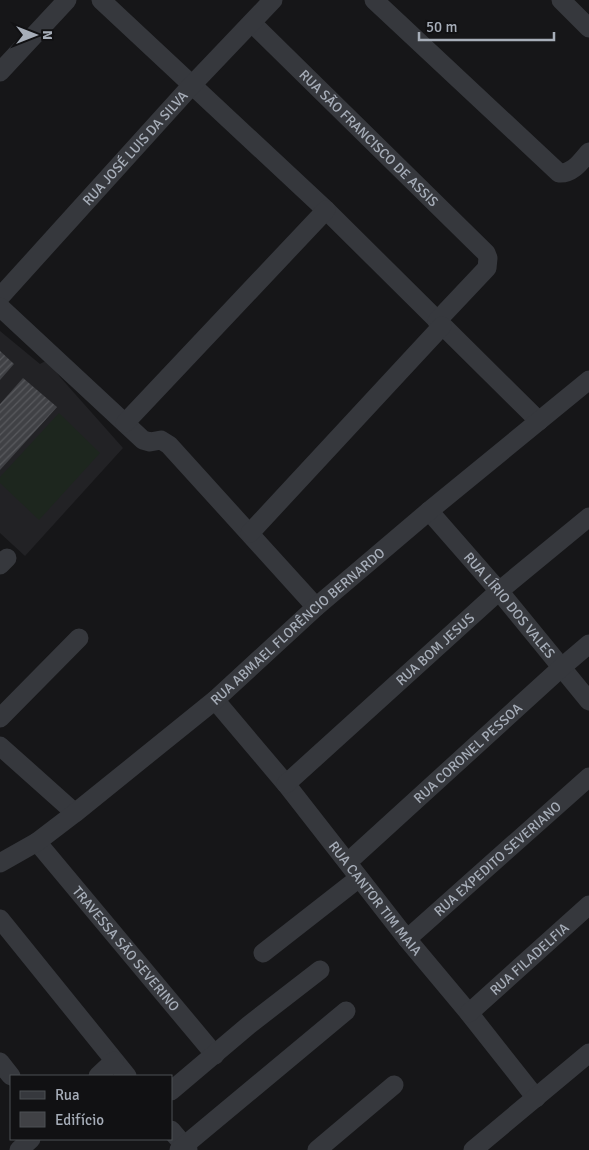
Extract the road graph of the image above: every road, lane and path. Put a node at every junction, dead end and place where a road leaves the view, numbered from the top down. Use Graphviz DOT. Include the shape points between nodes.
graph roads {
  1 [pos="67,0"];
  2 [pos="101,0"];
  3 [pos="273,0"];
  4 [pos="374,0"];
  5 [pos="568,2"];
  6 [pos="252,23"];
  7 [pos="589,28"];
  8 [pos="0,72"];
  9 [pos="191,86"];
  10 [pos="589,152"];
  11 [pos="326,210"];
  12 [pos="0,297"];
  13 [pos="0,307"];
  14 [pos="439,323"];
  15 [pos="589,380"];
  16 [pos="539,421"];
  17 [pos="125,423"];
  18 [pos="429,511"];
  19 [pos="589,517"];
  20 [pos="250,533"];
  21 [pos="499,591"];
  22 [pos="316,608"];
  23 [pos="79,638"];
  24 [pos="589,644"];
  25 [pos="562,666"];
  26 [pos="215,700"];
  27 [pos="589,701"];
  28 [pos="0,718"];
  29 [pos="0,746"];
  30 [pos="589,777"];
  31 [pos="286,784"];
  32 [pos="76,813"];
  33 [pos="37,842"];
  34 [pos="348,862"];
  35 [pos="0,863"];
  36 [pos="359,878"];
  37 [pos="589,905"];
  38 [pos="0,919"];
  39 [pos="408,939"];
  40 [pos="263,953"];
  41 [pos="320,970"];
  42 [pos="346,1011"];
  43 [pos="469,1012"];
  44 [pos="589,1053"];
  45 [pos="215,1055"];
  46 [pos="114,1061"];
  47 [pos="0,1062"];
  48 [pos="10,1075"];
  49 [pos="99,1075"];
  50 [pos="126,1075"];
  51 [pos="394,1085"];
  52 [pos="172,1090"];
  53 [pos="536,1098"];
  54 [pos="172,1131"];
  55 [pos="30,1140"];
  56 [pos="184,1148"];
  57 [pos="19,1150"];
  58 [pos="318,1150"];
  59 [pos="472,1150"];
  1 -- 8 [label="street"];
  2 -- 9 [label="street"];
  3 -- 6 [label="street, RUA JOSÉ LUIS DA SILVA"];
  4 -- 10 [label="street" via="560,172 573,170"];
  5 -- 7 [label="street"];
  6 -- 9 [label="street, RUA JOSÉ LUIS DA SILVA"];
  6 -- 14 [label="street, RUA SÃO FRANCISCO DE ASSIS" via="486,253 487,268"];
  9 -- 11 [label="street"];
  9 -- 12 [label="street, RUA JOSÉ LUIS DA SILVA"];
  11 -- 14 [label="street"];
  11 -- 17 [label="street"];
  13 -- 17 [label="street"];
  14 -- 16 [label="street"];
  14 -- 20 [label="street"];
  15 -- 16 [label="street, RUA ABMAEL FLORÊNCIO BERNARDO"];
  16 -- 18 [label="street, RUA ABMAEL FLORÊNCIO BERNARDO"];
  17 -- 20 [label="street" via="147,442 161,440 169,445"];
  18 -- 21 [label="street, RUA LÍRIO DOS VALES"];
  18 -- 22 [label="street, RUA ABMAEL FLORÊNCIO BERNARDO"];
  19 -- 21 [label="street, RUA BOM JESUS"];
  20 -- 22 [label="street"];
  21 -- 25 [label="street, RUA LÍRIO DOS VALES"];
  21 -- 31 [label="street, RUA BOM JESUS"];
  22 -- 26 [label="street, RUA ABMAEL FLORÊNCIO BERNARDO"];
  23 -- 28 [label="street"];
  24 -- 25 [label="street, RUA CORONEL PESSOA"];
  25 -- 27 [label="street, RUA LÍRIO DOS VALES"];
  25 -- 34 [label="street, RUA CORONEL PESSOA"];
  26 -- 31 [label="street, RUA CANTOR TIM MAIA"];
  26 -- 32 [label="street, RUA ABMAEL FLORÊNCIO BERNARDO"];
  29 -- 32 [label="street"];
  30 -- 39 [label="street, RUA EXPEDITO SEVERIANO"];
  31 -- 34 [label="street, RUA CANTOR TIM MAIA"];
  32 -- 33 [label="street, RUA ABMAEL FLORÊNCIO BERNARDO"];
  33 -- 35 [label="street, RUA ABMAEL FLORÊNCIO BERNARDO"];
  33 -- 45 [label="street, TRAVESSA SÃO SEVERINO"];
  34 -- 36 [label="street, RUA CANTOR TIM MAIA"];
  36 -- 39 [label="street, RUA CANTOR TIM MAIA"];
  36 -- 40 [label="street"];
  37 -- 43 [label="street, RUA FILADELFIA"];
  38 -- 46 [label="street"];
  39 -- 43 [label="street, RUA CANTOR TIM MAIA"];
  41 -- 45 [label="street"];
  42 -- 56 [label="street"];
  43 -- 53 [label="street, RUA CANTOR TIM MAIA"];
  44 -- 53 [label="street"];
  45 -- 52 [label="street"];
  46 -- 49 [label="street"];
  46 -- 50 [label="street"];
  47 -- 48 [label="street"];
  51 -- 58 [label="street"];
  53 -- 59 [label="street"];
  54 -- 56 [label="street"];
  55 -- 57 [label="street"];
}
